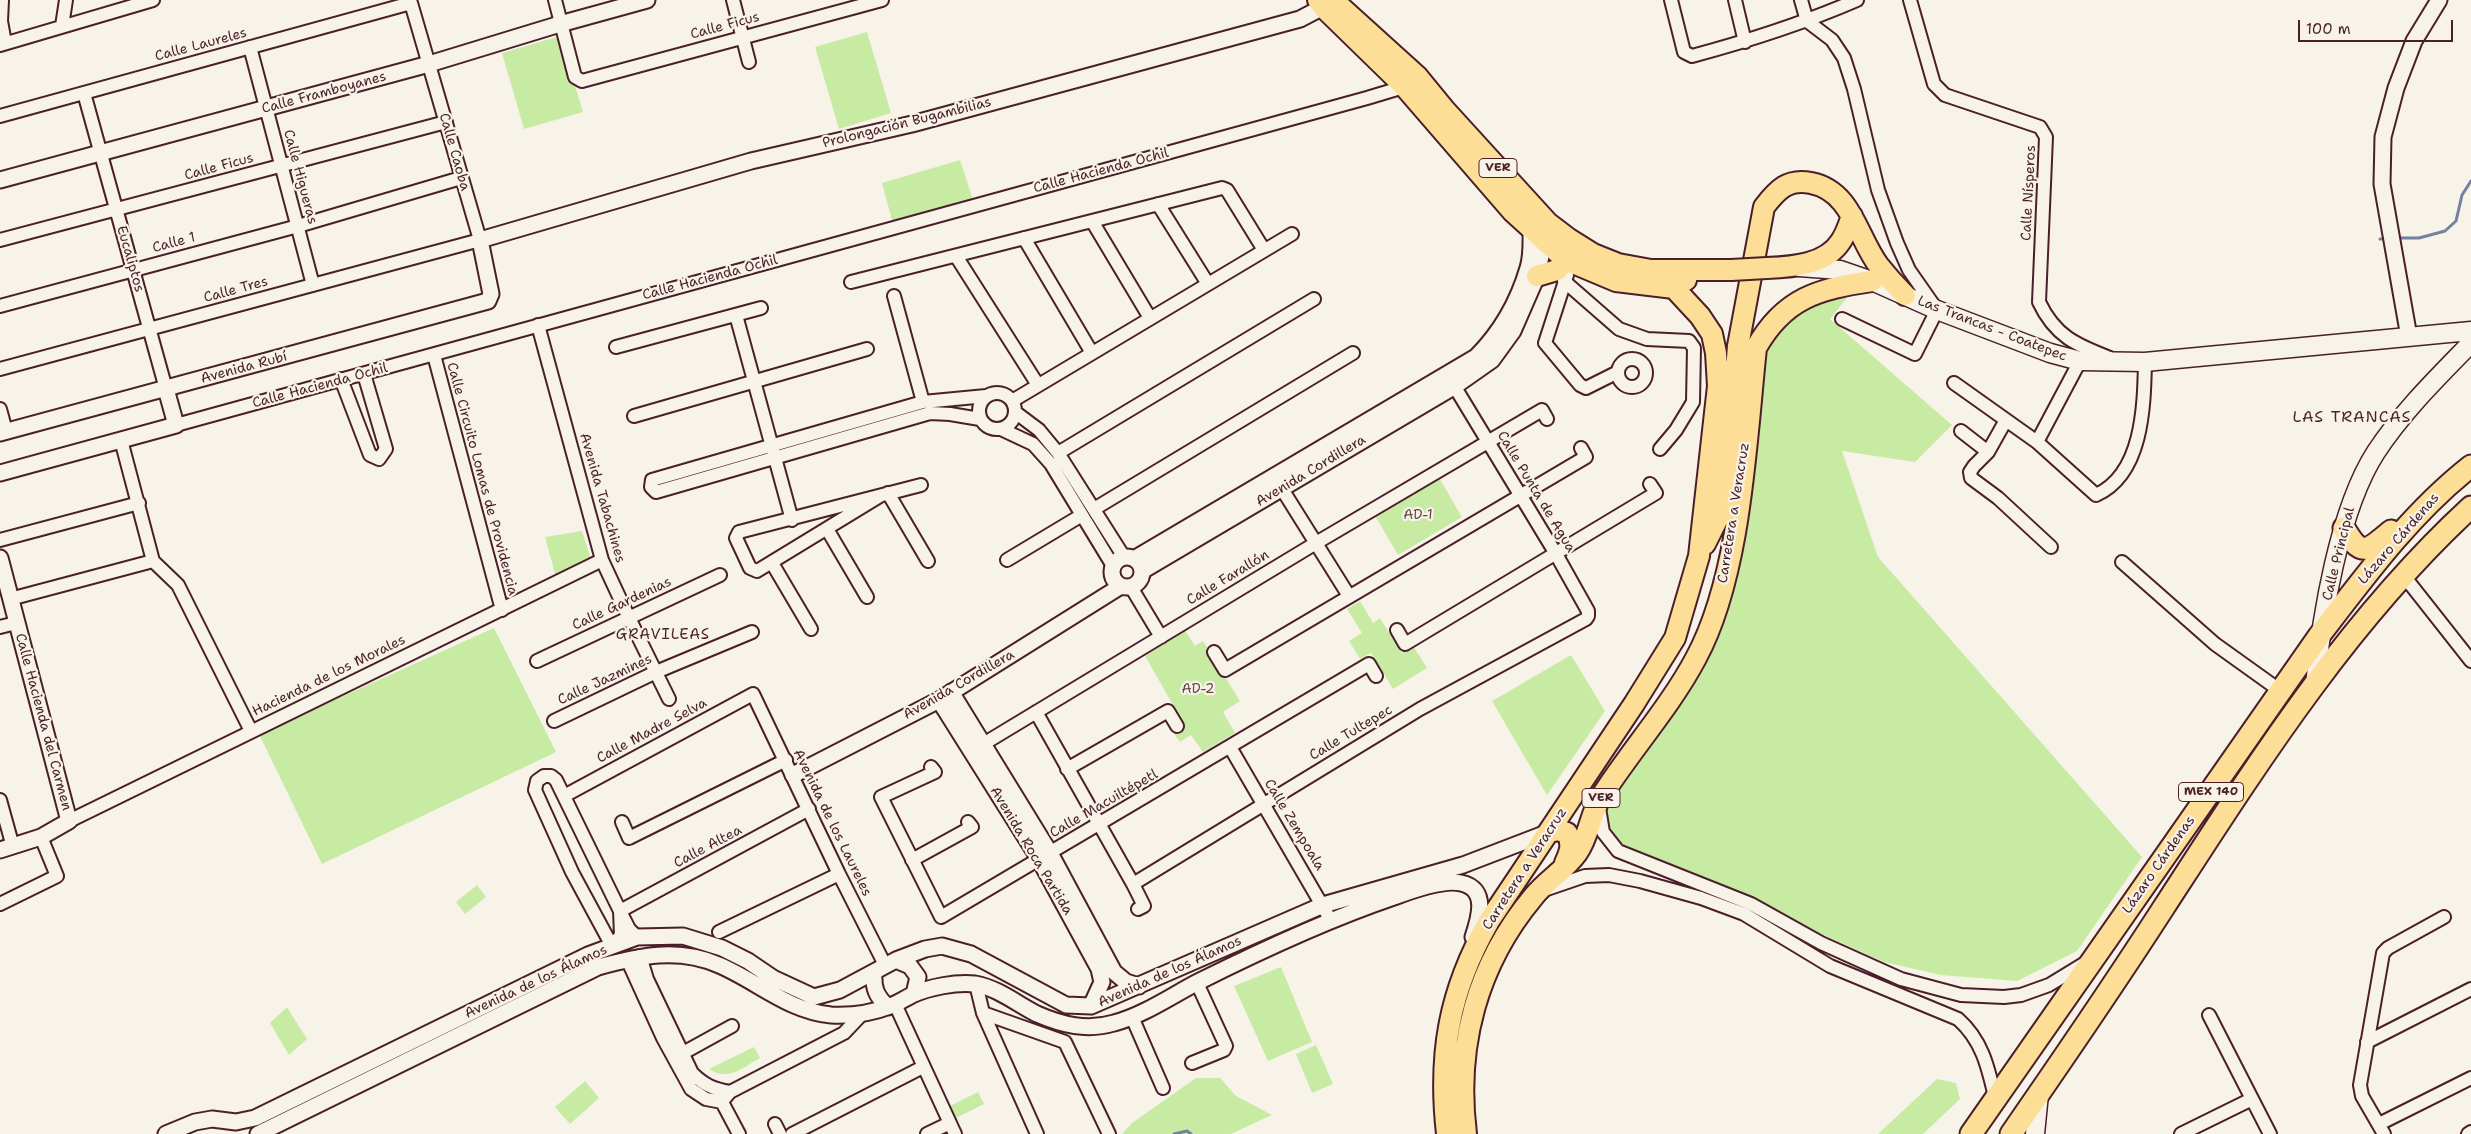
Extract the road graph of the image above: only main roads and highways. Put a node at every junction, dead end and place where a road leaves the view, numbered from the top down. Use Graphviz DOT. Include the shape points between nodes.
graph roads {
  1 [pos="1326,2"];
  2 [pos="1852,216"];
  3 [pos="1541,231"];
  4 [pos="1796,266"];
  5 [pos="1568,268"];
  6 [pos="1697,271"];
  7 [pos="1617,273"];
  8 [pos="1537,276"];
  9 [pos="1872,281"];
  10 [pos="1674,288"];
  11 [pos="1905,295"];
  12 [pos="2471,331"];
  13 [pos="2471,343"];
  14 [pos="1737,462"];
  15 [pos="2471,466"];
  16 [pos="2427,504"];
  17 [pos="2471,507"];
  18 [pos="2344,528"];
  19 [pos="1699,556"];
  20 [pos="2319,636"];
  21 [pos="2315,686"];
  22 [pos="1619,727"];
  23 [pos="1622,766"];
  24 [pos="1549,832"];
  25 [pos="1561,872"];
  26 [pos="1453,1006"];
  27 [pos="1467,1032"];
  28 [pos="2039,1094"];
  29 [pos="1976,1126"];
  30 [pos="1447,1134"];
  31 [pos="1466,1134"];
  32 [pos="1964,1134"];
  33 [pos="2011,1134"];
  34 [pos="2035,1134"];
  1 -- 3 [label="main road, Las Trancas - Coatepec / VER" via="1410,81 1512,211"];
  2 -- 4 [label="main road" via="1841,242 1826,256"];
  2 -- 11 [label="main road" via="1878,265"];
  2 -- 14 [label="main road" via="1836,194 1823,185 1804,181 1790,183 1777,190 1764,207 1738,346"];
  3 -- 5 [label="main road, Las Trancas - Coatepec / VER"];
  3 -- 7 [label="main road, Las Trancas - Coatepec / VER" via="1593,254"];
  4 -- 6 [label="main road, Las Trancas - Coatepec, bridge"];
  4 -- 9 [label="main road, Las Trancas - Coatepec" via="1840,270"];
  5 -- 7 [label="main road, Las Trancas - Coatepec / VER"];
  5 -- 8 [label="main road"];
  6 -- 7 [label="main road, Las Trancas - Coatepec / VER"];
  6 -- 10 [label="main road"];
  7 -- 10 [label="main road, Las Trancas - Coatepec / VER"];
  9 -- 11 [label="main road, Las Trancas - Coatepec"];
  9 -- 14 [label="main road, Carretera a Veracruz" via="1813,294 1781,313 1766,331 1756,348"];
  10 -- 19 [label="main road, Carretera a Veracruz" via="1712,334 1716,353 1718,386"];
  11 -- 12 [label="main road, Las Trancas - Coatepec" via="2050,353 2080,361 2145,362"];
  13 -- 18 [label="main road, Calle Principal" via="2407,408 2375,453"];
  14 -- 19 [label="main road" via="1721,512"];
  14 -- 23 [label="main road, Carretera a Veracruz / VER" via="1735,526 1725,579 1697,657"];
  15 -- 16 [label="highway, Lázaro Cárdenas / MEX 140"];
  16 -- 18 [label="highway" via="2370,549 2360,549"];
  16 -- 20 [label="highway, Lázaro Cárdenas / MEX 140" via="2372,567"];
  17 -- 21 [label="highway, Lázaro Cárdenas / MEX 140" via="2404,576"];
  18 -- 20 [label="main road, Calle Principal"];
  19 -- 22 [label="main road, Carretera a Veracruz / VER" via="1675,638"];
  20 -- 21 [label="main road, Calle Principal"];
  20 -- 29 [label="highway, Lázaro Cárdenas / MEX 140"];
  21 -- 28 [label="highway, Lázaro Cárdenas / MEX 140" via="2228,809"];
  22 -- 23 [label="main road" via="1635,725 1638,731"];
  22 -- 24 [label="main road, Carretera a Veracruz / VER"];
  23 -- 25 [label="main road, Carretera a Veracruz / VER" via="1599,800 1583,845"];
  24 -- 25 [label="main road" via="1558,830 1568,834 1571,842 1571,850"];
  24 -- 26 [label="main road, Carretera a Veracruz / VER" via="1489,921 1469,958"];
  25 -- 27 [label="main road, Carretera a Veracruz / VER" via="1536,894 1510,928 1479,988"];
  26 -- 27 [label="main road" via="1454,1030"];
  26 -- 30 [label="main road, Carretera a Veracruz / VER" via="1444,1055"];
  27 -- 31 [label="main road, Carretera a Veracruz / VER" via="1462,1103"];
  28 -- 33 [label="highway, Lázaro Cárdenas / MEX 140"];
  28 -- 34 [label="main road"];
  29 -- 32 [label="highway, Lázaro Cárdenas"];
}
